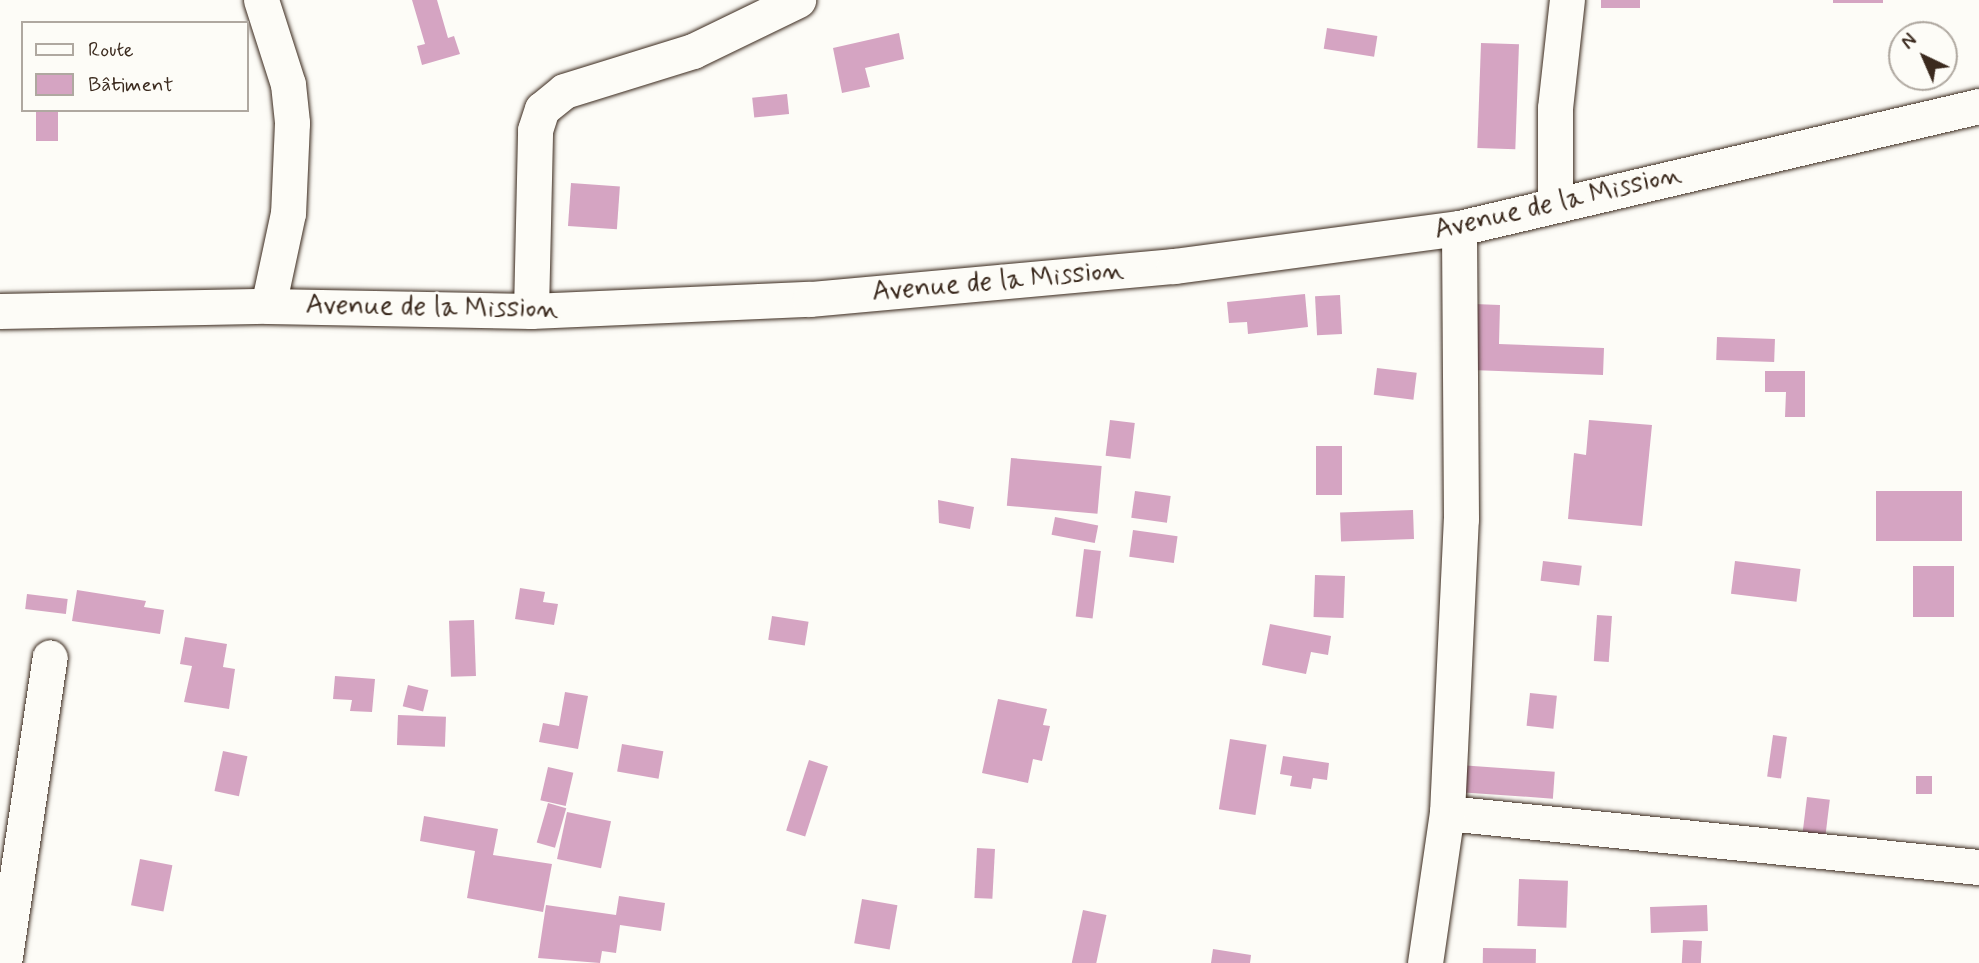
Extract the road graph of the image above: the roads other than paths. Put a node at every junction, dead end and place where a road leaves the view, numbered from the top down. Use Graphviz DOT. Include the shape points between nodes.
graph roads {
  1 [pos="261,0"];
  2 [pos="798,0"];
  3 [pos="1567,0"];
  4 [pos="1979,106"];
  5 [pos="1555,205"];
  6 [pos="1459,228"];
  7 [pos="268,306"];
  8 [pos="0,311"];
  9 [pos="531,311"];
  10 [pos="51,657"];
  11 [pos="1447,813"];
  12 [pos="1979,867"];
  13 [pos="4,963"];
  14 [pos="1425,963"];
  1 -- 7 [label="street" via="288,84 292,123 288,213"];
  2 -- 9 [label="street" via="693,51 564,91 542,109 535,130"];
  3 -- 5 [label="street" via="1555,108"];
  4 -- 5 [label="street, Avenue de la Mission"];
  5 -- 6 [label="street, Avenue de la Mission"];
  6 -- 9 [label="street, Avenue de la Mission" via="1174,266 810,299"];
  6 -- 11 [label="street" via="1461,519"];
  7 -- 8 [label="street, Avenue de la Mission"];
  7 -- 9 [label="street, Avenue de la Mission"];
  10 -- 13 [label="street"];
  11 -- 12 [label="street"];
  11 -- 14 [label="street"];
}
